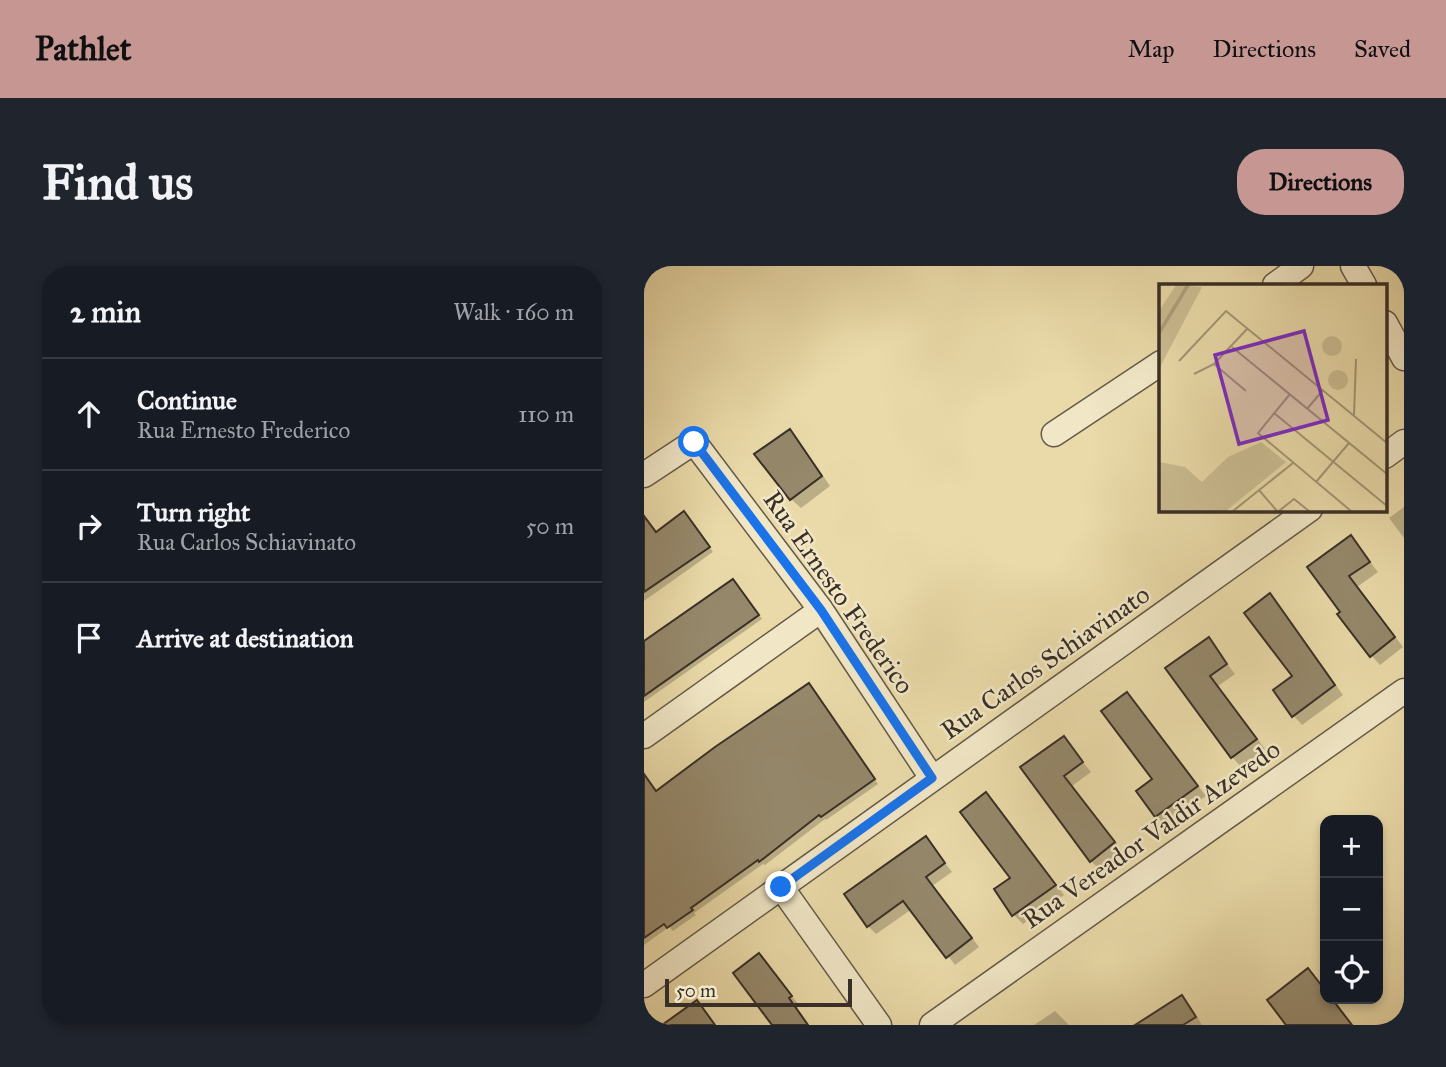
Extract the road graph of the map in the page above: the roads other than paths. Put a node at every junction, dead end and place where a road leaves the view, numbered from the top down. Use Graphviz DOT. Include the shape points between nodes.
graph roads {
  1 [pos="1301,266"];
  2 [pos="1353,266"];
  3 [pos="1276,284"];
  4 [pos="1363,284"];
  5 [pos="1387,327"];
  6 [pos="1404,358"];
  7 [pos="1159,364"];
  8 [pos="1054,435"];
  9 [pos="1404,442"];
  10 [pos="1387,455"];
  11 [pos="644,475"];
  12 [pos="1307,511"];
  13 [pos="821,610"];
  14 [pos="1404,691"];
  15 [pos="644,736"];
  16 [pos="932,778"];
  17 [pos="781,887"];
  18 [pos="644,985"];
  19 [pos="879,1025"];
  20 [pos="932,1025"];
  1 -- 3 [label="street"];
  2 -- 4 [label="street"];
  5 -- 6 [label="street"];
  7 -- 8 [label="street"];
  9 -- 10 [label="street"];
  11 -- 13 [label="street, Rua Ernesto Frederico" via="694,442"];
  12 -- 16 [label="street, Rua Carlos Schiavinato"];
  13 -- 15 [label="street"];
  13 -- 16 [label="street, Rua Ernesto Frederico"];
  14 -- 20 [label="street, Rua Vereador Valdir Azevedo"];
  16 -- 17 [label="street, Rua Carlos Schiavinato"];
  17 -- 18 [label="street, Rua Carlos Schiavinato"];
  17 -- 19 [label="street"];
}
